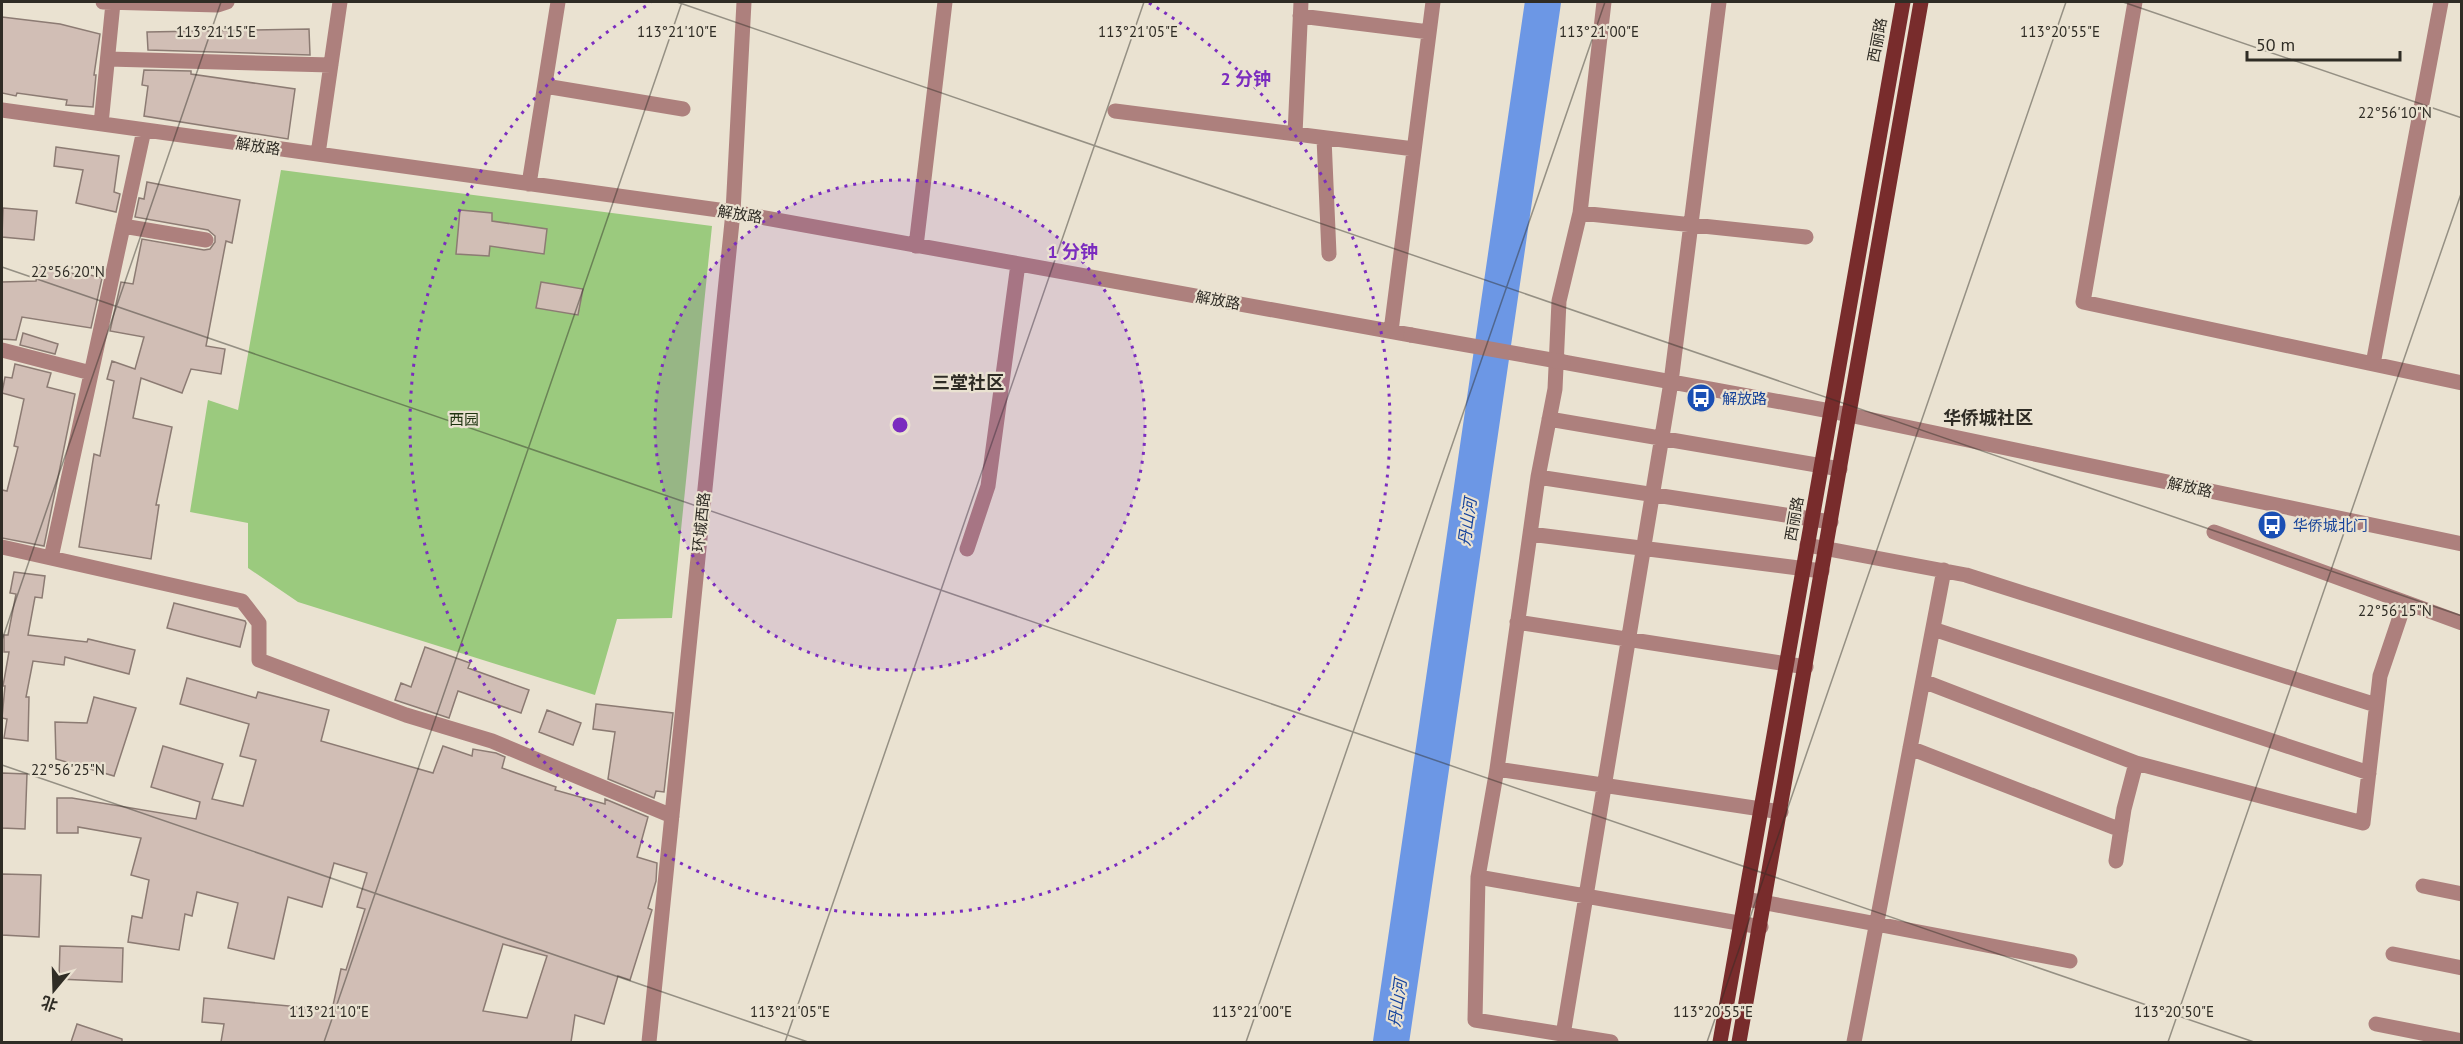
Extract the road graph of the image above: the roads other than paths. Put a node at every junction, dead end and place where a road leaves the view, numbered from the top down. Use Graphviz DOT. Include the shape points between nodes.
graph roads {
  1 [pos="108,2"];
  2 [pos="227,2"];
  3 [pos="340,2"];
  4 [pos="558,2"];
  5 [pos="744,2"];
  6 [pos="945,2"];
  7 [pos="1433,2"];
  8 [pos="1604,2"];
  9 [pos="1719,2"];
  10 [pos="1903,2"];
  11 [pos="1921,2"];
  12 [pos="2135,2"];
  13 [pos="2440,2"];
  14 [pos="1300,9"];
  15 [pos="1429,32"];
  16 [pos="108,59"];
  17 [pos="331,65"];
  18 [pos="544,86"];
  19 [pos="683,109"];
  20 [pos="2,110"];
  21 [pos="1115,111"];
  22 [pos="101,124"];
  23 [pos="144,130"];
  24 [pos="1295,134"];
  25 [pos="1324,138"];
  26 [pos="1414,149"];
  27 [pos="318,154"];
  28 [pos="529,184"];
  29 [pos="733,212"];
  30 [pos="1580,213"];
  31 [pos="1691,225"];
  32 [pos="123,226"];
  33 [pos="1806,237"];
  34 [pos="207,240"];
  35 [pos="916,246"];
  36 [pos="1329,254"];
  37 [pos="1018,264"];
  38 [pos="1391,331"];
  39 [pos="2,351"];
  40 [pos="2373,364"];
  41 [pos="91,373"];
  42 [pos="1671,382"];
  43 [pos="2462,383"];
  44 [pos="1830,411"];
  45 [pos="1849,415"];
  46 [pos="1549,419"];
  47 [pos="1662,438"];
  48 [pos="1821,465"];
  49 [pos="1840,469"];
  50 [pos="1539,477"];
  51 [pos="1652,495"];
  52 [pos="1812,520"];
  53 [pos="1831,522"];
  54 [pos="2214,531"];
  55 [pos="1530,534"];
  56 [pos="2462,544"];
  57 [pos="1807,545"];
  58 [pos="2,547"];
  59 [pos="1826,548"];
  60 [pos="967,549"];
  61 [pos="1644,549"];
  62 [pos="51,558"];
  63 [pos="1803,569"];
  64 [pos="1944,570"];
  65 [pos="1822,572"];
  66 [pos="2405,602"];
  67 [pos="1517,622"];
  68 [pos="2462,623"];
  69 [pos="1933,629"];
  70 [pos="1629,640"];
  71 [pos="1787,664"];
  72 [pos="1806,667"];
  73 [pos="1923,681"];
  74 [pos="2376,705"];
  75 [pos="1910,748"];
  76 [pos="2136,763"];
  77 [pos="1497,769"];
  78 [pos="2369,773"];
  79 [pos="1604,785"];
  80 [pos="1762,810"];
  81 [pos="1780,812"];
  82 [pos="672,816"];
  83 [pos="2121,830"];
  84 [pos="2116,861"];
  85 [pos="1478,877"];
  86 [pos="2423,886"];
  87 [pos="2462,894"];
  88 [pos="1586,896"];
  89 [pos="1746,899"];
  90 [pos="1765,903"];
  91 [pos="1742,924"];
  92 [pos="1877,924"];
  93 [pos="1761,927"];
  94 [pos="2394,954"];
  95 [pos="2070,961"];
  96 [pos="2462,968"];
  97 [pos="2376,1024"];
  98 [pos="1563,1035"];
  99 [pos="2462,1041"];
  100 [pos="649,1042"];
  101 [pos="1611,1042"];
  102 [pos="1720,1042"];
  103 [pos="1739,1042"];
  104 [pos="1854,1042"];
  1 -- 2 [label="street"];
  1 -- 16 [label="street"];
  3 -- 17 [label="street"];
  4 -- 18 [label="street"];
  5 -- 29 [label="street, 环城西路"];
  6 -- 35 [label="street"];
  7 -- 15 [label="street"];
  8 -- 30 [label="street"];
  9 -- 31 [label="street"];
  10 -- 44 [label="main road, 西丽路"];
  11 -- 45 [label="main road"];
  12 -- 40 [label="street" via="2083,302"];
  13 -- 40 [label="street"];
  14 -- 15 [label="street"];
  14 -- 24 [label="street"];
  15 -- 26 [label="street"];
  16 -- 17 [label="street"];
  16 -- 22 [label="street"];
  17 -- 27 [label="street"];
  18 -- 19 [label="street"];
  18 -- 28 [label="street"];
  20 -- 22 [label="street, 解放路"];
  21 -- 24 [label="street"];
  22 -- 23 [label="street, 解放路"];
  23 -- 27 [label="street, 解放路"];
  23 -- 32 [label="street"];
  24 -- 25 [label="street"];
  25 -- 26 [label="street"];
  25 -- 36 [label="street"];
  26 -- 38 [label="street"];
  27 -- 28 [label="street, 解放路"];
  28 -- 29 [label="street, 解放路"];
  29 -- 35 [label="street, 解放路"];
  29 -- 82 [label="street, 环城西路"];
  30 -- 31 [label="street"];
  30 -- 46 [label="street" via="1559,302 1555,389"];
  31 -- 33 [label="street"];
  31 -- 42 [label="street"];
  32 -- 34 [label="street"];
  32 -- 41 [label="street"];
  35 -- 37 [label="street, 解放路"];
  37 -- 38 [label="street, 解放路"];
  37 -- 60 [label="street" via="988,486"];
  38 -- 42 [label="street, 解放路, bridge"];
  39 -- 41 [label="street"];
  40 -- 43 [label="street"];
  41 -- 62 [label="street"];
  42 -- 44 [label="street, 解放路"];
  42 -- 47 [label="street"];
  44 -- 45 [label="street, 解放路"];
  44 -- 48 [label="main road, 西丽路"];
  45 -- 49 [label="main road"];
  45 -- 56 [label="street, 解放路"];
  46 -- 47 [label="street"];
  46 -- 50 [label="street"];
  47 -- 48 [label="street"];
  47 -- 51 [label="street"];
  48 -- 49 [label="street"];
  48 -- 52 [label="main road, 西丽路"];
  49 -- 53 [label="main road"];
  50 -- 51 [label="street"];
  50 -- 55 [label="street"];
  51 -- 52 [label="street"];
  51 -- 61 [label="street"];
  52 -- 53 [label="street"];
  52 -- 57 [label="main road, 西丽路"];
  53 -- 59 [label="main road"];
  54 -- 66 [label="street"];
  55 -- 61 [label="street"];
  55 -- 67 [label="street"];
  57 -- 59 [label="street"];
  57 -- 63 [label="main road, 西丽路"];
  58 -- 62 [label="street"];
  59 -- 64 [label="street"];
  59 -- 65 [label="main road"];
  61 -- 63 [label="street"];
  61 -- 70 [label="street"];
  62 -- 82 [label="street" via="242,601 259,623 258,660 406,715 492,741"];
  63 -- 65 [label="street"];
  63 -- 71 [label="main road, 西丽路"];
  64 -- 69 [label="street"];
  64 -- 74 [label="street"];
  65 -- 72 [label="main road"];
  66 -- 68 [label="street"];
  66 -- 74 [label="street" via="2379,676"];
  67 -- 70 [label="street"];
  67 -- 77 [label="street"];
  69 -- 73 [label="street"];
  69 -- 78 [label="street"];
  70 -- 71 [label="street"];
  70 -- 79 [label="street"];
  71 -- 72 [label="street"];
  71 -- 80 [label="main road, 西丽路"];
  72 -- 81 [label="main road"];
  73 -- 75 [label="street"];
  73 -- 76 [label="street"];
  74 -- 78 [label="street"];
  75 -- 83 [label="street"];
  75 -- 92 [label="street"];
  76 -- 78 [label="street" via="2364,823"];
  76 -- 83 [label="street"];
  77 -- 79 [label="street"];
  77 -- 85 [label="street"];
  79 -- 80 [label="street"];
  79 -- 88 [label="street"];
  80 -- 81 [label="street"];
  80 -- 89 [label="main road, 西丽路"];
  81 -- 90 [label="main road"];
  82 -- 100 [label="street, 环城西路"];
  83 -- 84 [label="street"];
  85 -- 88 [label="street"];
  85 -- 98 [label="street" via="1475,1020"];
  86 -- 87 [label="street"];
  88 -- 91 [label="street"];
  88 -- 98 [label="street"];
  89 -- 90 [label="street"];
  89 -- 91 [label="main road, 西丽路"];
  90 -- 92 [label="street"];
  90 -- 93 [label="main road"];
  91 -- 93 [label="street"];
  91 -- 102 [label="main road, 西丽路"];
  92 -- 95 [label="street"];
  92 -- 104 [label="street"];
  93 -- 103 [label="main road"];
  94 -- 96 [label="street"];
  97 -- 99 [label="street"];
  98 -- 101 [label="street"];
}
